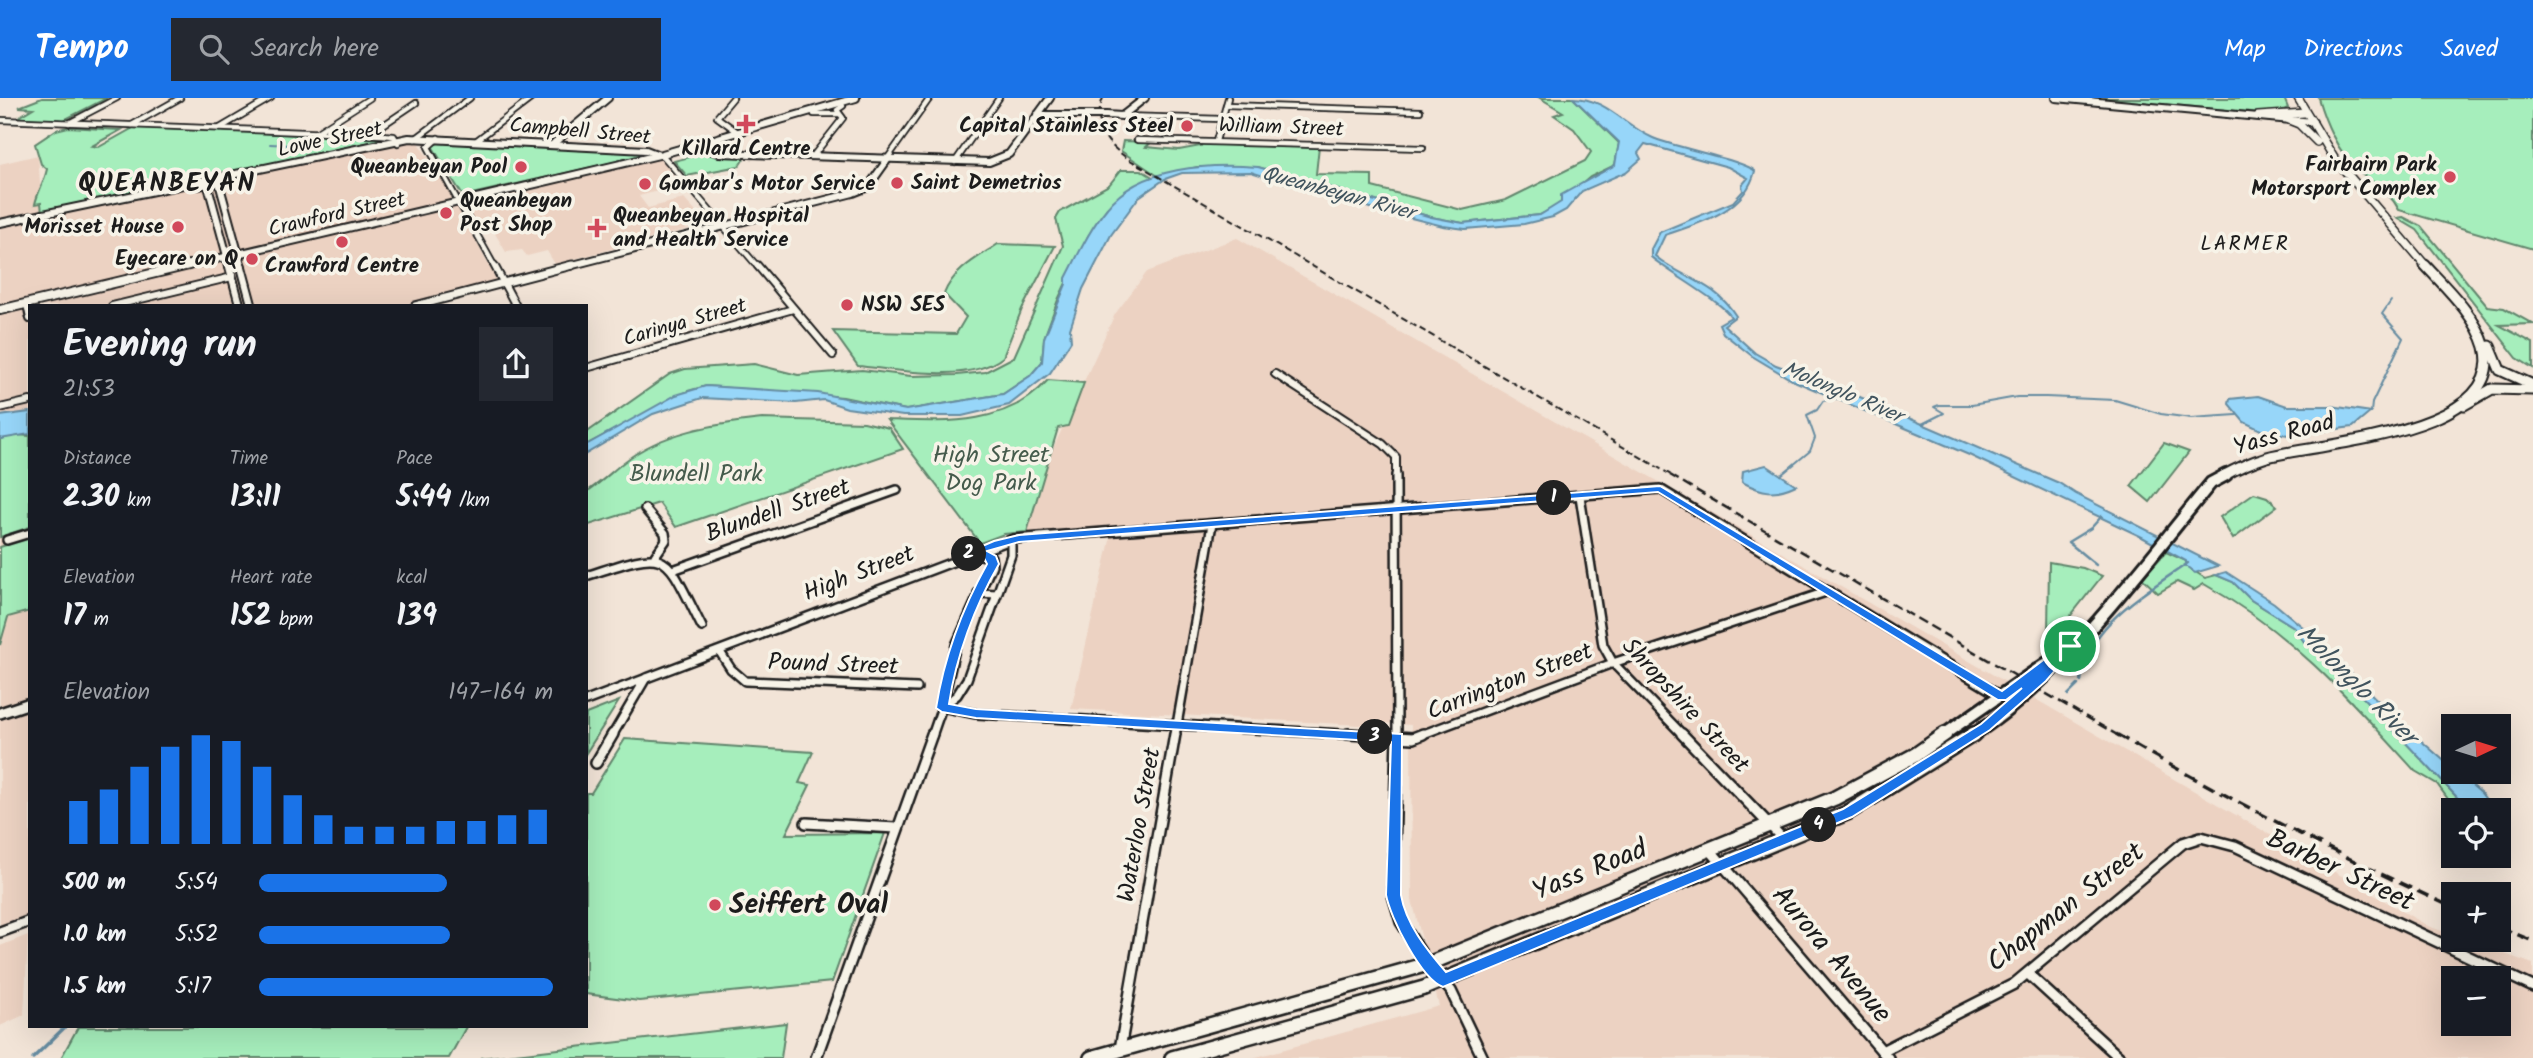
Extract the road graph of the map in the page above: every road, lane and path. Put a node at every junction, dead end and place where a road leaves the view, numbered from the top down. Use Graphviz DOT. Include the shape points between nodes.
graph roads {
  1 [pos="117,98"];
  2 [pos="180,98"];
  3 [pos="271,98"];
  4 [pos="370,98"];
  5 [pos="470,98"];
  6 [pos="532,98"];
  7 [pos="608,98"];
  8 [pos="733,98"];
  9 [pos="856,98"];
  10 [pos="863,98"];
  11 [pos="930,98"];
  12 [pos="999,98"];
  13 [pos="1050,98"];
  14 [pos="1145,98"];
  15 [pos="1228,98"];
  16 [pos="2056,98"];
  17 [pos="2298,98"];
  18 [pos="416,103"];
  19 [pos="1226,105"];
  20 [pos="843,106"];
  21 [pos="1420,111"];
  22 [pos="814,114"];
  23 [pos="840,114"];
  24 [pos="1037,115"];
  25 [pos="1122,116"];
  26 [pos="2254,116"];
  27 [pos="1222,119"];
  28 [pos="2307,119"];
  29 [pos="2,120"];
  30 [pos="2289,120"];
  31 [pos="69,123"];
  32 [pos="130,126"];
  33 [pos="219,128"];
  34 [pos="316,133"];
  35 [pos="741,134"];
  36 [pos="370,135"];
  37 [pos="438,138"];
  38 [pos="415,139"];
  39 [pos="477,140"];
  40 [pos="1137,140"];
  41 [pos="1216,141"];
  42 [pos="398,142"];
  43 [pos="2317,142"];
  44 [pos="554,143"];
  45 [pos="703,148"];
  46 [pos="1423,148"];
  47 [pos="661,156"];
  48 [pos="813,156"];
  49 [pos="888,159"];
  50 [pos="955,162"];
  51 [pos="2346,171"];
  52 [pos="221,180"];
  53 [pos="204,184"];
  54 [pos="459,203"];
  55 [pos="0,225"];
  56 [pos="723,227"];
  57 [pos="238,254"];
  58 [pos="226,257"];
  59 [pos="232,277"];
  60 [pos="504,283"];
  61 [pos="27,303"];
  62 [pos="120,304"];
  63 [pos="239,304"];
  64 [pos="252,304"];
  65 [pos="423,304"];
  66 [pos="515,304"];
  67 [pos="28,308"];
  68 [pos="793,309"];
  69 [pos="0,310"];
  70 [pos="2477,331"];
  71 [pos="834,355"];
  72 [pos="588,367"];
  73 [pos="1275,374"];
  74 [pos="2483,377"];
  75 [pos="2533,388"];
  76 [pos="28,401"];
  77 [pos="0,408"];
  78 [pos="2455,409"];
  79 [pos="897,490"];
  80 [pos="1580,496"];
  81 [pos="645,509"];
  82 [pos="1397,509"];
  83 [pos="1212,524"];
  84 [pos="28,534"];
  85 [pos="6,540"];
  86 [pos="1011,540"];
  87 [pos="655,556"];
  88 [pos="965,556"];
  89 [pos="673,570"];
  90 [pos="588,575"];
  91 [pos="1829,591"];
  92 [pos="978,593"];
  93 [pos="997,594"];
  94 [pos="702,627"];
  95 [pos="720,652"];
  96 [pos="1613,663"];
  97 [pos="647,678"];
  98 [pos="917,688"];
  99 [pos="28,698"];
  100 [pos="588,700"];
  101 [pos="2005,702"];
  102 [pos="28,704"];
  103 [pos="0,707"];
  104 [pos="942,708"];
  105 [pos="0,713"];
  106 [pos="1177,725"];
  107 [pos="1398,738"];
  108 [pos="596,763"];
  109 [pos="806,823"];
  110 [pos="1770,825"];
  111 [pos="896,828"];
  112 [pos="2201,837"];
  113 [pos="1784,840"];
  114 [pos="1711,851"];
  115 [pos="1725,866"];
  116 [pos="28,922"];
  117 [pos="0,932"];
  118 [pos="1429,964"];
  119 [pos="2028,974"];
  120 [pos="1443,980"];
  121 [pos="2533,987"];
  122 [pos="1118,1054"];
  123 [pos="1885,1054"];
  124 [pos="816,1058"];
  125 [pos="1091,1058"];
  126 [pos="1172,1058"];
  127 [pos="1483,1058"];
  128 [pos="2120,1058"];
  1 -- 31 [label="street"];
  2 -- 32 [label="street"];
  3 -- 33 [label="street"];
  4 -- 34 [label="street"];
  5 -- 38 [label="street"];
  6 -- 39 [label="street"];
  7 -- 44 [label="street"];
  8 -- 35 [label="street" via="717,117"];
  9 -- 35 [label="main road, Crawford Street"];
  10 -- 20 [label="main road, Crawford Street"];
  11 -- 49 [label="street"];
  12 -- 50 [label="street"];
  13 -- 24 [label="street"];
  14 -- 25 [label="street"];
  15 -- 19 [label="street"];
  16 -- 26 [label="main road"];
  17 -- 28 [label="main road"];
  18 -- 36 [label="street"];
  19 -- 21 [label="street"];
  19 -- 27 [label="street"];
  20 -- 22 [label="main road, Crawford Street"];
  20 -- 23 [label="street" via="838,109"];
  22 -- 23 [label="street"];
  22 -- 35 [label="main road, Crawford Street"];
  23 -- 48 [label="street" via="841,121"];
  24 -- 25 [label="street, bridge"];
  24 -- 50 [label="street" via="1005,157"];
  25 -- 27 [label="street"];
  26 -- 28 [label="main road"];
  26 -- 30 [label="main road"];
  27 -- 41 [label="street"];
  28 -- 30 [label="main road"];
  28 -- 43 [label="main road"];
  28 -- 51 [label="main road"];
  29 -- 31 [label="street"];
  30 -- 43 [label="main road"];
  31 -- 32 [label="street"];
  32 -- 33 [label="street"];
  33 -- 34 [label="street"];
  34 -- 36 [label="street"];
  35 -- 45 [label="main road, Crawford Street"];
  35 -- 47 [label="main road, Crawford Street"];
  36 -- 42 [label="street" via="394,136"];
  37 -- 38 [label="street, Campbell Street"];
  37 -- 39 [label="street, Campbell Street"];
  37 -- 54 [label="street" via="428,147"];
  38 -- 42 [label="street, Lowe Street"];
  39 -- 44 [label="street, Campbell Street"];
  40 -- 41 [label="street, William Street"];
  41 -- 46 [label="street, William Street"];
  42 -- 52 [label="street, Lowe Street"];
  43 -- 51 [label="main road"];
  44 -- 47 [label="street, Campbell Street" via="646,150"];
  45 -- 47 [label="main road, Crawford Street"];
  45 -- 48 [label="street" via="719,153"];
  47 -- 54 [label="main road, Crawford Street"];
  47 -- 56 [label="street"];
  48 -- 49 [label="street"];
  49 -- 50 [label="street"];
  49 -- 56 [label="street" via="870,185 859,191"];
  51 -- 70 [label="main road"];
  52 -- 53 [label="street, Lowe Street"];
  52 -- 57 [label="street"];
  53 -- 55 [label="street"];
  53 -- 58 [label="street"];
  54 -- 57 [label="main road, Crawford Street"];
  54 -- 60 [label="street"];
  56 -- 60 [label="street"];
  56 -- 68 [label="street"];
  57 -- 58 [label="main road, Crawford Street"];
  57 -- 64 [label="street"];
  58 -- 59 [label="street"];
  58 -- 61 [label="main road, Crawford Street"];
  59 -- 62 [label="street"];
  59 -- 63 [label="street"];
  60 -- 65 [label="street"];
  60 -- 66 [label="street"];
  61 -- 67 [label="street"];
  61 -- 69 [label="main road, Crawford Street"];
  68 -- 71 [label="street"];
  68 -- 72 [label="street, Carinya Street"];
  70 -- 74 [label="main road" via="2487,359"];
  70 -- 75 [label="main road" via="2500,370"];
  73 -- 82 [label="street" via="1396,457"];
  74 -- 75 [label="main road"];
  74 -- 78 [label="main road, Yass Road"];
  75 -- 78 [label="main road" via="2492,389"];
  76 -- 77 [label="street"];
  78 -- 101 [label="main road, Yass Road" via="2403,431 2295,450 2239,467 2211,483 2042,678"];
  79 -- 89 [label="street, Blundell Street"];
  80 -- 82 [label="street, High Street"];
  80 -- 91 [label="street, High Street" via="1660,489"];
  80 -- 96 [label="street, Shropshire Street" via="1603,645"];
  81 -- 87 [label="street" via="665,533 665,546"];
  82 -- 83 [label="street, High Street"];
  82 -- 107 [label="street"];
  83 -- 86 [label="street, High Street"];
  83 -- 106 [label="street, Waterloo Street"];
  84 -- 85 [label="street"];
  86 -- 88 [label="street, High Street"];
  86 -- 93 [label="street"];
  87 -- 89 [label="street"];
  87 -- 90 [label="street"];
  88 -- 92 [label="street" via="983,554 993,560"];
  88 -- 95 [label="street, High Street"];
  89 -- 94 [label="street"];
  91 -- 96 [label="street, Carrington Street"];
  91 -- 101 [label="street"];
  92 -- 93 [label="street"];
  92 -- 104 [label="street" via="945,681"];
  93 -- 104 [label="street" via="967,679"];
  95 -- 97 [label="street, High Street"];
  95 -- 98 [label="street, Pound Street" via="730,669 745,681"];
  96 -- 107 [label="street, Carrington Street" via="1426,734"];
  96 -- 110 [label="street, Shropshire Street"];
  97 -- 100 [label="street, High Street"];
  97 -- 108 [label="street"];
  99 -- 103 [label="street"];
  101 -- 110 [label="main road, Yass Road" via="1835,798"];
  101 -- 113 [label="main road, Yass Road" via="1986,727 1949,751 1847,813"];
  102 -- 105 [label="street"];
  104 -- 106 [label="street, Carrington Street" via="976,714"];
  104 -- 111 [label="street"];
  106 -- 107 [label="street, Carrington Street"];
  106 -- 122 [label="street, Waterloo Street"];
  107 -- 118 [label="street" via="1393,895 1401,922"];
  109 -- 111 [label="street"];
  110 -- 113 [label="street, Shropshire Street"];
  110 -- 114 [label="main road, Yass Road"];
  111 -- 124 [label="street"];
  112 -- 119 [label="street, Chapman Street" via="2183,843"];
  112 -- 121 [label="street, Barber Street" via="2235,846"];
  113 -- 115 [label="main road, Yass Road"];
  114 -- 115 [label="street, Aurora Avenue"];
  114 -- 118 [label="main road, Yass Road"];
  115 -- 120 [label="main road, Yass Road"];
  115 -- 123 [label="street, Aurora Avenue"];
  116 -- 117 [label="street"];
  118 -- 120 [label="street"];
  118 -- 122 [label="main road, Yass Road"];
  119 -- 123 [label="street, Chapman Street"];
  119 -- 128 [label="street"];
  120 -- 126 [label="main road, Yass Road"];
  120 -- 127 [label="street"];
  122 -- 125 [label="main road, Yass Road"];
}
